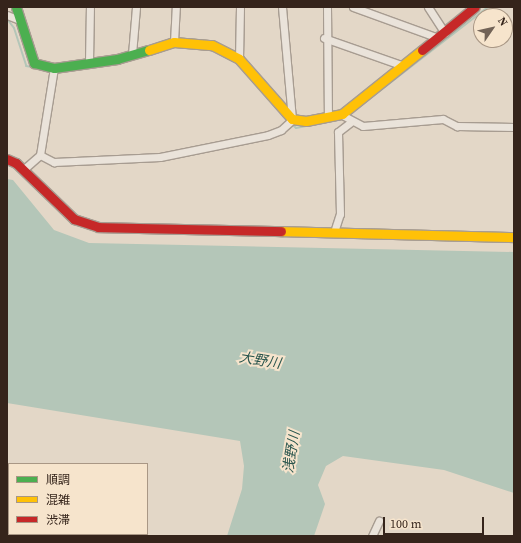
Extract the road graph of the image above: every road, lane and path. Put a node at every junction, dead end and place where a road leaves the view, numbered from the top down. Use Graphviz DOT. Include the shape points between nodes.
graph roads {
  1 [pos="16,7"];
  2 [pos="90,7"];
  3 [pos="136,7"];
  4 [pos="176,7"];
  5 [pos="240,7"];
  6 [pos="282,7"];
  7 [pos="327,7"];
  8 [pos="353,7"];
  9 [pos="428,7"];
  10 [pos="475,7"];
  11 [pos="7,15"];
  12 [pos="17,19"];
  13 [pos="445,33"];
  14 [pos="436,37"];
  15 [pos="324,38"];
  16 [pos="174,42"];
  17 [pos="132,54"];
  18 [pos="239,59"];
  19 [pos="89,62"];
  20 [pos="401,65"];
  21 [pos="54,68"];
  22 [pos="328,116"];
  23 [pos="347,117"];
  24 [pos="290,121"];
  25 [pos="514,127"];
  26 [pos="40,155"];
  27 [pos="7,159"];
  28 [pos="24,169"];
  29 [pos="334,232"];
  30 [pos="514,236"];
  31 [pos="379,521"];
  32 [pos="372,536"];
  1 -- 12 [label="street"];
  2 -- 19 [label="street"];
  3 -- 17 [label="street"];
  4 -- 16 [label="street"];
  5 -- 18 [label="street"];
  6 -- 24 [label="street"];
  7 -- 15 [label="street"];
  8 -- 14 [label="street"];
  9 -- 13 [label="street"];
  10 -- 13 [label="street"];
  11 -- 12 [label="street"];
  12 -- 21 [label="street" via="34,63"];
  13 -- 14 [label="street"];
  14 -- 20 [label="street"];
  15 -- 20 [label="street"];
  15 -- 22 [label="street"];
  16 -- 17 [label="street"];
  16 -- 18 [label="street" via="212,45"];
  17 -- 19 [label="street"];
  18 -- 24 [label="street"];
  19 -- 21 [label="street"];
  20 -- 23 [label="street"];
  21 -- 26 [label="street"];
  22 -- 23 [label="street"];
  22 -- 24 [label="street"];
  23 -- 25 [label="street" via="363,126 443,119 457,126"];
  23 -- 29 [label="street" via="338,132 340,214"];
  24 -- 26 [label="street" via="268,135 160,157 54,162"];
  26 -- 28 [label="street"];
  27 -- 28 [label="street"];
  28 -- 29 [label="street" via="74,219 98,227"];
  29 -- 30 [label="street"];
  31 -- 32 [label="street"];
}
